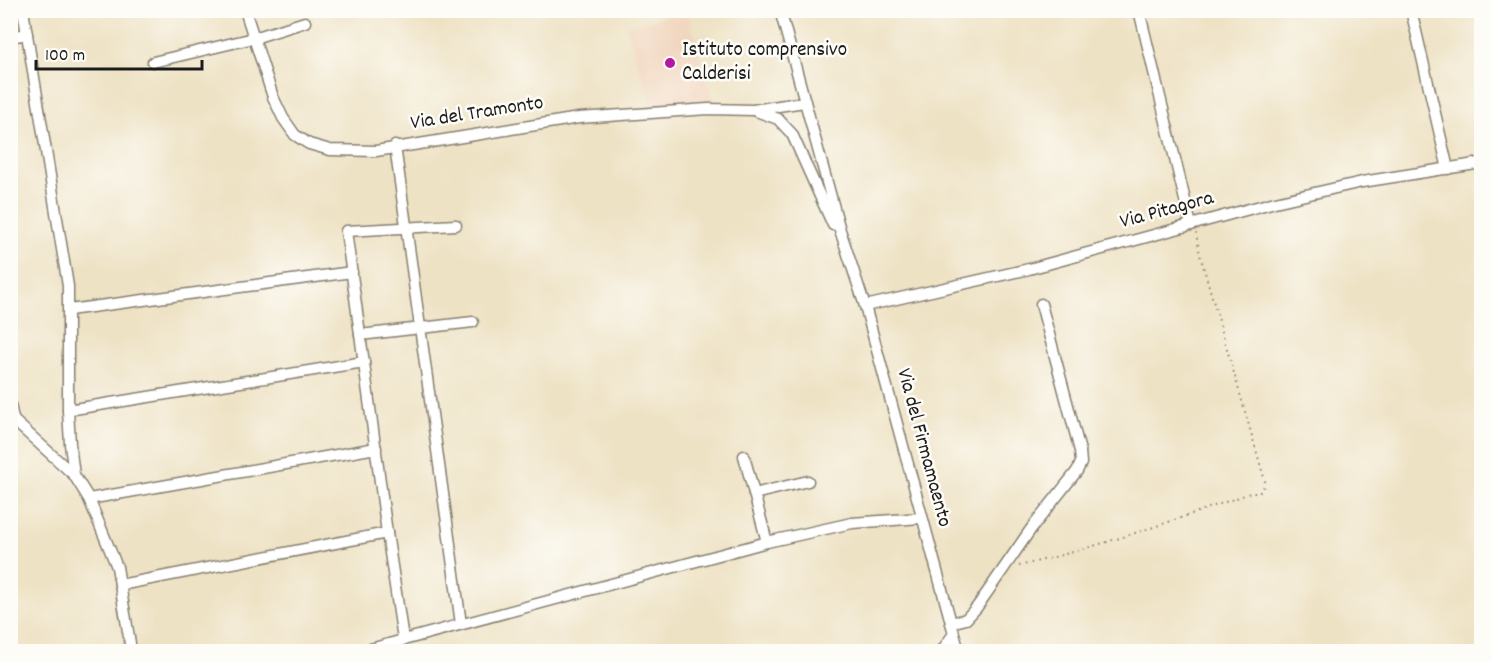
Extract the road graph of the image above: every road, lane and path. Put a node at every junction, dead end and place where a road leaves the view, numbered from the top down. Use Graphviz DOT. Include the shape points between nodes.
graph roads {
  1 [pos="23,10"];
  2 [pos="245,10"];
  3 [pos="780,10"];
  4 [pos="1139,10"];
  5 [pos="1411,10"];
  6 [pos="305,22"];
  7 [pos="27,34"];
  8 [pos="10,37"];
  9 [pos="254,38"];
  10 [pos="153,62"];
  11 [pos="804,102"];
  12 [pos="753,110"];
  13 [pos="395,146"];
  14 [pos="1482,163"];
  15 [pos="1448,169"];
  16 [pos="456,225"];
  17 [pos="1193,225"];
  18 [pos="407,227"];
  19 [pos="848,255"];
  20 [pos="352,272"];
  21 [pos="1041,304"];
  22 [pos="865,306"];
  23 [pos="69,310"];
  24 [pos="473,322"];
  25 [pos="421,327"];
  26 [pos="360,335"];
  27 [pos="364,362"];
  28 [pos="10,404"];
  29 [pos="68,410"];
  30 [pos="12,418"];
  31 [pos="376,448"];
  32 [pos="744,456"];
  33 [pos="74,475"];
  34 [pos="808,481"];
  35 [pos="754,494"];
  36 [pos="89,499"];
  37 [pos="921,518"];
  38 [pos="387,533"];
  39 [pos="767,542"];
  40 [pos="1005,567"];
  41 [pos="120,585"];
  42 [pos="951,623"];
  43 [pos="461,624"];
  44 [pos="954,635"];
  45 [pos="403,639"];
  46 [pos="129,651"];
  47 [pos="359,651"];
  48 [pos="941,651"];
  49 [pos="959,651"];
  1 -- 7 [label="street"];
  2 -- 9 [label="street, Via del Tramonto"];
  3 -- 11 [label="street, Via del Firmamaento"];
  4 -- 17 [label="street"];
  5 -- 15 [label="street"];
  6 -- 9 [label="street"];
  7 -- 8 [label="street"];
  7 -- 23 [label="street" via="69,286"];
  9 -- 10 [label="street"];
  9 -- 13 [label="street, Via del Tramonto" via="273,97 295,135 330,150 376,151"];
  11 -- 12 [label="street, Via del Tramonto"];
  11 -- 19 [label="street, Via del Firmamaento"];
  12 -- 13 [label="street, Via del Tramonto" via="579,118"];
  12 -- 19 [label="street, Via del Firmamaento" via="777,119 792,134"];
  13 -- 18 [label="street"];
  14 -- 15 [label="street, Via Pitagora"];
  15 -- 17 [label="street, Via Pitagora" via="1352,184"];
  16 -- 18 [label="street"];
  17 -- 22 [label="street, Via Pitagora" via="1029,269"];
  17 -- 40 [label="path" via="1263,488 1258,493 1097,546"];
  18 -- 20 [label="street" via="346,231"];
  18 -- 25 [label="street"];
  19 -- 22 [label="street, Via del Firmamaento"];
  20 -- 23 [label="street"];
  20 -- 26 [label="street"];
  21 -- 40 [label="street" via="1081,462"];
  22 -- 37 [label="street, Via del Firmamaento"];
  23 -- 29 [label="street"];
  24 -- 25 [label="street"];
  25 -- 26 [label="street"];
  25 -- 43 [label="street"];
  26 -- 27 [label="street"];
  27 -- 29 [label="street"];
  27 -- 31 [label="street"];
  28 -- 30 [label="street"];
  29 -- 33 [label="street"];
  30 -- 33 [label="street"];
  31 -- 36 [label="street"];
  31 -- 38 [label="street"];
  32 -- 35 [label="street"];
  33 -- 36 [label="street"];
  34 -- 35 [label="street"];
  35 -- 39 [label="street"];
  36 -- 41 [label="street" via="117,567"];
  37 -- 39 [label="street" via="852,523"];
  37 -- 42 [label="street, Via del Firmamaento"];
  38 -- 41 [label="street"];
  38 -- 45 [label="street"];
  39 -- 43 [label="street"];
  40 -- 42 [label="street" via="966,619"];
  41 -- 46 [label="street"];
  42 -- 44 [label="street, Via del Firmamaento"];
  43 -- 45 [label="street"];
  44 -- 48 [label="street"];
  44 -- 49 [label="street, Via del Firmamaento"];
  45 -- 47 [label="street"];
}
